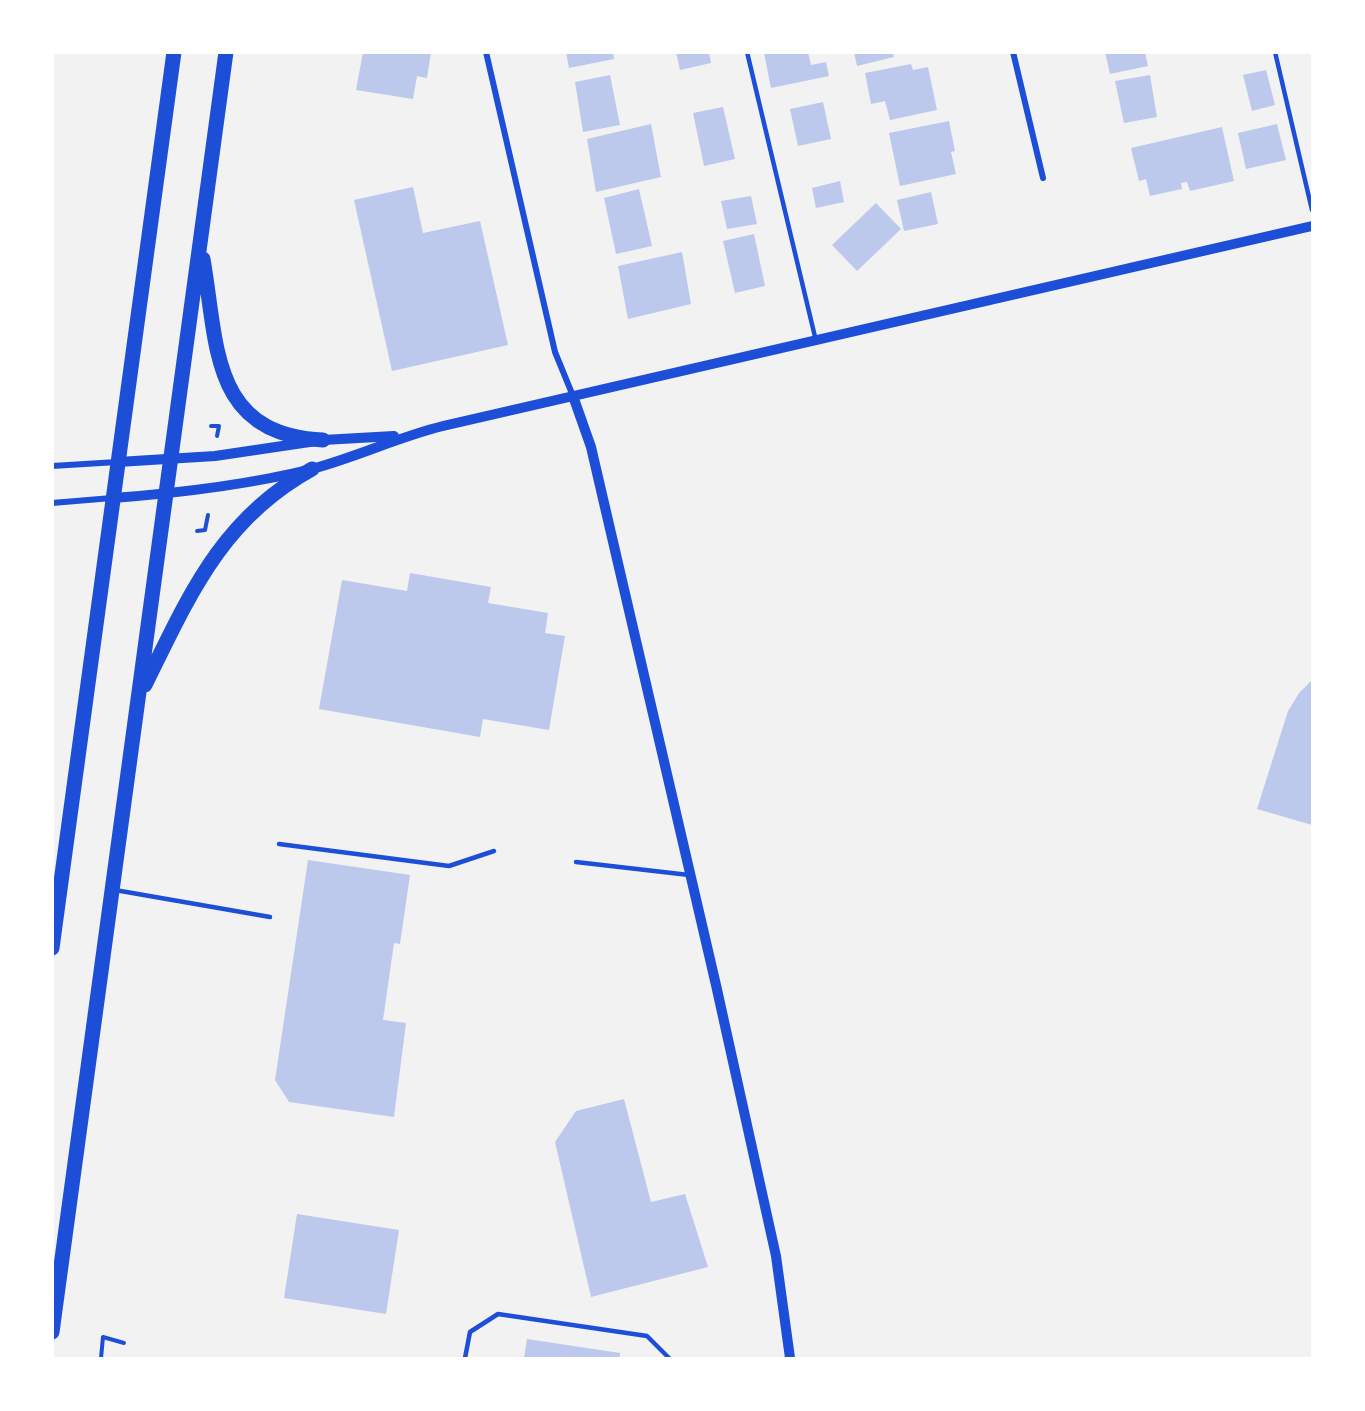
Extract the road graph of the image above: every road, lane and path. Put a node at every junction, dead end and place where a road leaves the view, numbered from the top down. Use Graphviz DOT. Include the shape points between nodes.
graph roads {
  1 [pos="174,52"];
  2 [pos="226,52"];
  3 [pos="486,52"];
  4 [pos="747,52"];
  5 [pos="1013,52"];
  6 [pos="1275,52"];
  7 [pos="1042,178"];
  8 [pos="1312,210"];
  9 [pos="1312,226"];
  10 [pos="201,244"];
  11 [pos="816,340"];
  12 [pos="573,396"];
  13 [pos="212,426"];
  14 [pos="406,435"];
  15 [pos="217,437"];
  16 [pos="323,440"];
  17 [pos="170,460"];
  18 [pos="118,462"];
  19 [pos="52,466"];
  20 [pos="312,469"];
  21 [pos="166,494"];
  22 [pos="113,498"];
  23 [pos="52,503"];
  24 [pos="208,515"];
  25 [pos="196,531"];
  26 [pos="138,698"];
  27 [pos="279,844"];
  28 [pos="494,851"];
  29 [pos="576,862"];
  30 [pos="689,875"];
  31 [pos="112,890"];
  32 [pos="270,917"];
  33 [pos="52,948"];
  34 [pos="52,1332"];
  35 [pos="124,1343"];
  36 [pos="101,1359"];
  37 [pos="465,1359"];
  38 [pos="669,1359"];
  39 [pos="790,1359"];
  1 -- 18 [label="main road"];
  2 -- 10 [label="main road"];
  3 -- 12 [label="street" via="555,352"];
  4 -- 11 [label="lane"];
  5 -- 7 [label="street"];
  6 -- 8 [label="lane"];
  9 -- 11 [label="street"];
  10 -- 16 [label="main road" via="218,358 231,393 243,408 271,429 287,436"];
  10 -- 17 [label="main road"];
  11 -- 12 [label="street"];
  12 -- 14 [label="street"];
  12 -- 30 [label="street" via="591,447"];
  13 -- 15 [label="path" via="219,426"];
  14 -- 16 [label="street"];
  14 -- 20 [label="street"];
  16 -- 17 [label="street"];
  17 -- 18 [label="street"];
  17 -- 21 [label="main road"];
  18 -- 19 [label="street"];
  18 -- 22 [label="main road"];
  20 -- 21 [label="street"];
  20 -- 26 [label="main road" via="263,500 223,542 189,596"];
  21 -- 22 [label="street"];
  21 -- 26 [label="main road"];
  22 -- 23 [label="street"];
  22 -- 33 [label="main road"];
  24 -- 25 [label="path" via="205,530"];
  26 -- 31 [label="main road"];
  27 -- 28 [label="lane" via="449,866"];
  29 -- 30 [label="lane"];
  30 -- 39 [label="street" via="776,1256"];
  31 -- 32 [label="lane"];
  31 -- 34 [label="main road"];
  35 -- 36 [label="path" via="103,1337"];
  37 -- 38 [label="lane" via="470,1332 498,1314 647,1336"];
}
